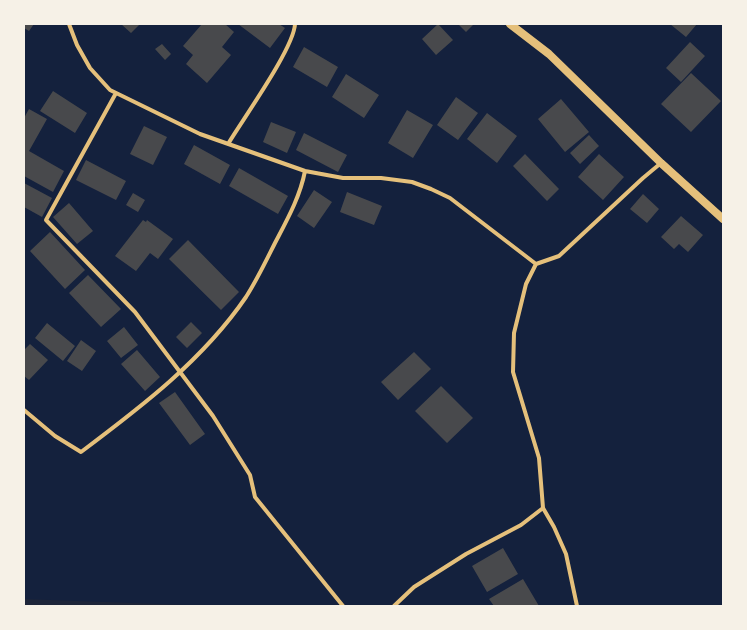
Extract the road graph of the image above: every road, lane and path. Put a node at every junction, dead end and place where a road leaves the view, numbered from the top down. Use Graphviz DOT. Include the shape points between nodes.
graph roads {
  1 [pos="68,24"];
  2 [pos="295,24"];
  3 [pos="510,24"];
  4 [pos="116,93"];
  5 [pos="228,144"];
  6 [pos="661,163"];
  7 [pos="305,171"];
  8 [pos="723,219"];
  9 [pos="536,264"];
  10 [pos="181,373"];
  11 [pos="24,410"];
  12 [pos="543,508"];
  13 [pos="343,606"];
  14 [pos="394,606"];
  15 [pos="577,606"];
  1 -- 4 [label="street" via="90,68"];
  2 -- 5 [label="street" via="295,30 281,59"];
  3 -- 6 [label="main road" via="550,54"];
  4 -- 5 [label="street" via="200,134"];
  4 -- 10 [label="street" via="46,220 135,312"];
  5 -- 7 [label="street"];
  6 -- 8 [label="main road"];
  6 -- 9 [label="street" via="559,256"];
  7 -- 9 [label="street" via="343,178 381,178 412,182 431,189 450,198"];
  7 -- 10 [label="street" via="302,186 288,218 246,296 227,322"];
  9 -- 12 [label="street" via="526,284 514,333 513,372 539,458"];
  10 -- 11 [label="street" via="80,452"];
  10 -- 13 [label="street" via="213,416 250,475 255,497"];
  12 -- 14 [label="street" via="521,526 466,554 414,587"];
  12 -- 15 [label="street" via="566,554"];
}
